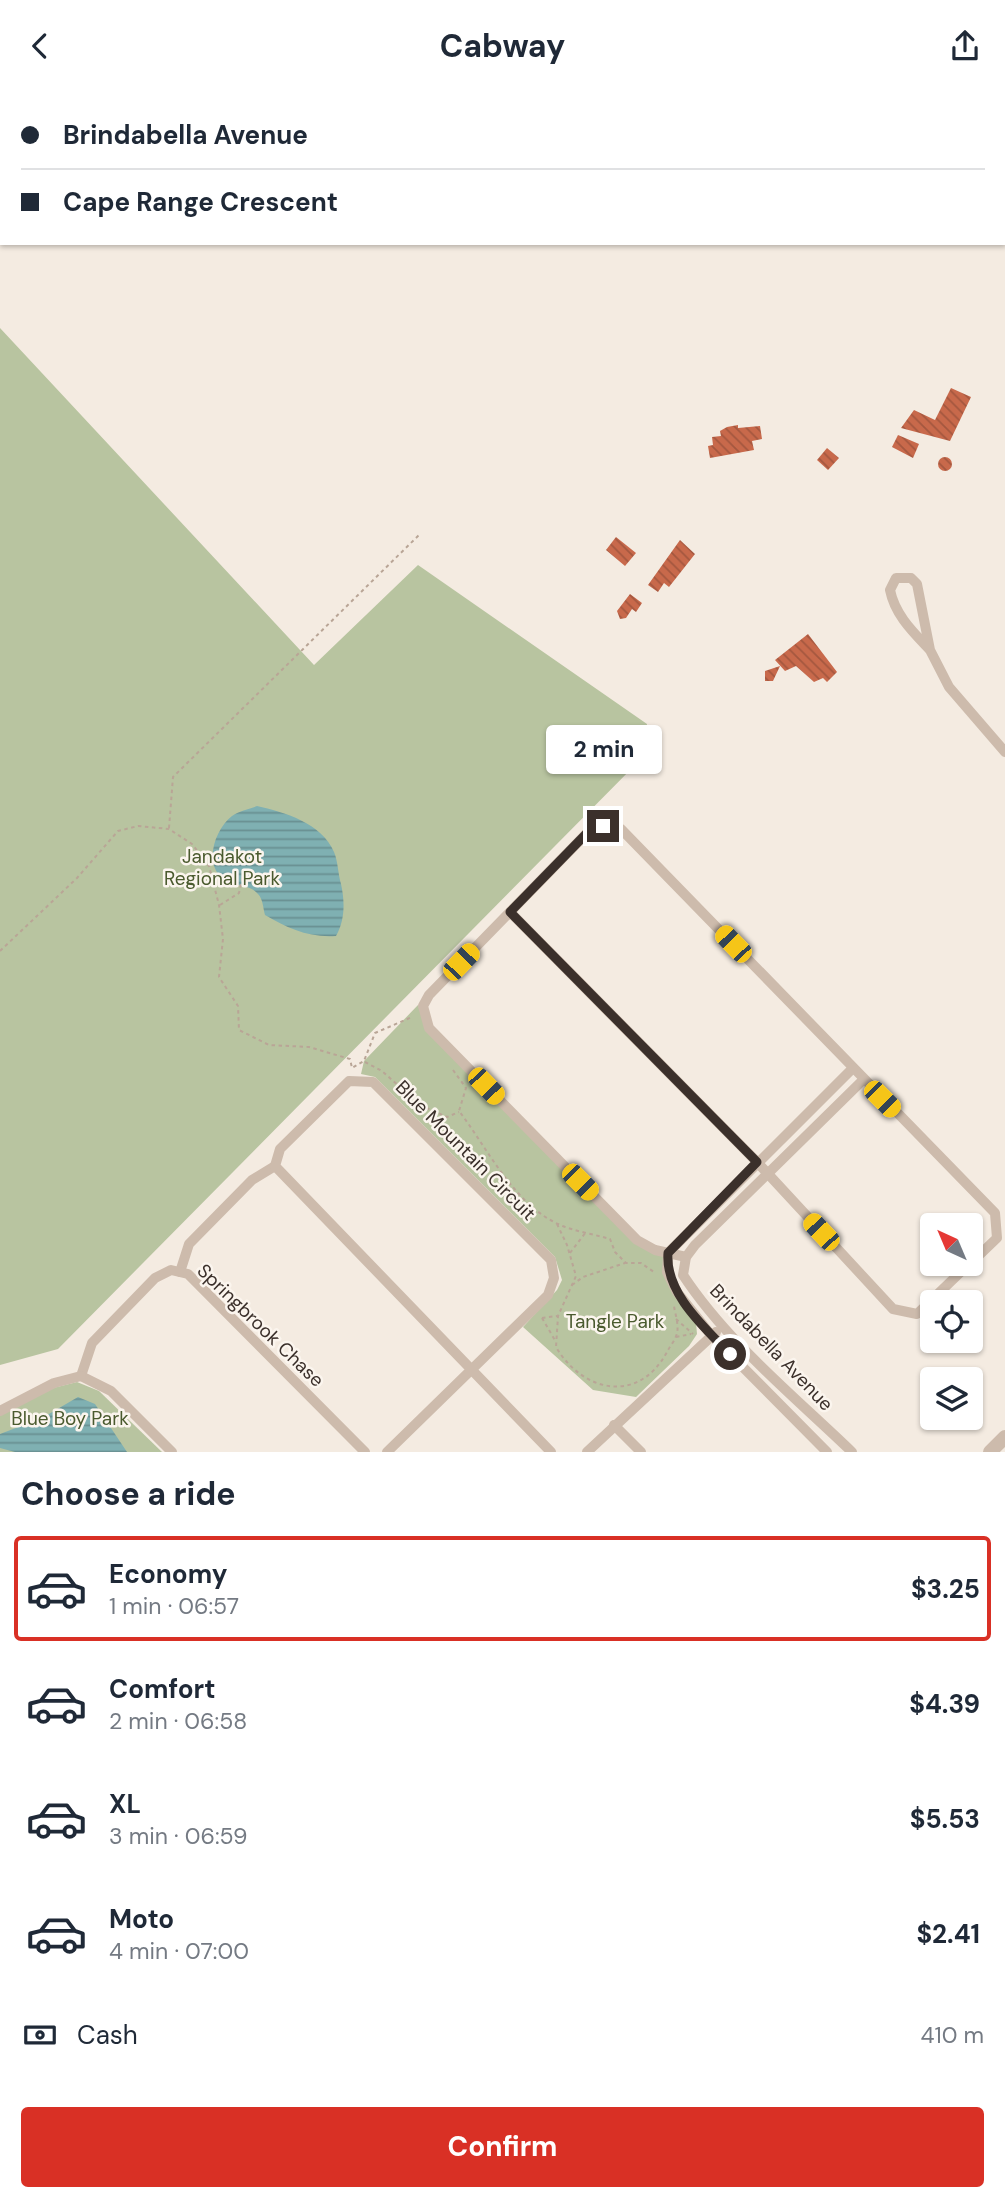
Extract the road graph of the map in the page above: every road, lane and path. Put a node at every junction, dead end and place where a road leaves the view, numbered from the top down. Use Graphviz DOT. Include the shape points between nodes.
graph roads {
  1 [pos="420,534"];
  2 [pos="930,650"];
  3 [pos="1005,753"];
  4 [pos="169,829"];
  5 [pos="243,875"];
  6 [pos="219,905"];
  7 [pos="510,912"];
  8 [pos="0,951"];
  9 [pos="417,1025"];
  10 [pos="364,1061"];
  11 [pos="450,1066"];
  12 [pos="853,1068"];
  13 [pos="863,1080"];
  14 [pos="459,1111"];
  15 [pos="757,1162"];
  16 [pos="275,1166"];
  17 [pos="767,1174"];
  18 [pos="557,1224"];
  19 [pos="586,1232"];
  20 [pos="984,1250"];
  21 [pos="668,1253"];
  22 [pos="569,1254"];
  23 [pos="686,1257"];
  24 [pos="626,1263"];
  25 [pos="180,1272"];
  26 [pos="957,1276"];
  27 [pos="662,1278"];
  28 [pos="571,1286"];
  29 [pos="674,1305"];
  30 [pos="558,1316"];
  31 [pos="542,1318"];
  32 [pos="675,1318"];
  33 [pos="533,1319"];
  34 [pos="724,1327"];
  35 [pos="711,1335"];
  36 [pos="675,1338"];
  37 [pos="556,1343"];
  38 [pos="470,1370"];
  39 [pos="81,1376"];
  40 [pos="636,1381"];
  41 [pos="634,1395"];
  42 [pos="0,1411"];
  43 [pos="614,1425"];
  44 [pos="1005,1437"];
  45 [pos="172,1452"];
  46 [pos="365,1452"];
  47 [pos="387,1452"];
  48 [pos="551,1452"];
  49 [pos="587,1452"];
  50 [pos="641,1452"];
  51 [pos="827,1452"];
  52 [pos="852,1452"];
  53 [pos="990,1452"];
  1 -- 4 [label="path" via="173,777"];
  2 -- 2 [label="street" via="918,584 911,578 896,579 890,590 893,602 905,624"];
  2 -- 3 [label="street" via="949,687"];
  4 -- 6 [label="path" via="192,844 209,866"];
  4 -- 8 [label="path" via="138,826 118,831 77,878"];
  5 -- 6 [label="path" via="239,893"];
  6 -- 10 [label="path" via="223,939 219,977 238,1006 239,1030 269,1045 309,1047 350,1059 352,1068"];
  7 -- 12 [label="street" via="587,833 603,826 621,829"];
  7 -- 15 [label="street"];
  7 -- 21 [label="street" via="429,995 423,1006 429,1028 637,1240"];
  9 -- 10 [label="path" via="413,1016 376,1033"];
  10 -- 14 [label="path" via="420,1105 447,1117"];
  11 -- 14 [label="path" via="466,1088"];
  12 -- 13 [label="street"];
  12 -- 15 [label="street"];
  13 -- 17 [label="street"];
  13 -- 20 [label="street" via="995,1213 997,1238"];
  14 -- 18 [label="path" via="503,1175"];
  15 -- 17 [label="street"];
  15 -- 21 [label="street"];
  16 -- 25 [label="street" via="251,1180 189,1244"];
  16 -- 38 [label="street"];
  16 -- 38 [label="street, Blue Mountain Circuit" via="280,1149 349,1081 373,1082 551,1259 554,1278 548,1295"];
  17 -- 23 [label="street"];
  17 -- 26 [label="street" via="893,1308 918,1314"];
  18 -- 19 [label="path"];
  18 -- 22 [label="path"];
  19 -- 22 [label="path"];
  19 -- 24 [label="path" via="610,1238"];
  21 -- 23 [label="street"];
  21 -- 35 [label="street, Brindabella Avenue" via="667,1272 677,1292"];
  22 -- 28 [label="path" via="576,1276"];
  23 -- 34 [label="street, Brindabella Avenue" via="683,1275"];
  24 -- 27 [label="path" via="641,1263"];
  24 -- 28 [label="path" via="583,1277"];
  25 -- 39 [label="street, Springbrook Chase" via="171,1270 155,1278 92,1343"];
  25 -- 46 [label="street, Springbrook Chase" via="188,1274"];
  28 -- 30 [label="path"];
  29 -- 32 [label="path"];
  30 -- 31 [label="path"];
  30 -- 37 [label="path"];
  31 -- 33 [label="path"];
  31 -- 37 [label="path"];
  32 -- 36 [label="path"];
  32 -- 36 [label="path" via="694,1334"];
  34 -- 35 [label="street"];
  34 -- 52 [label="street, Brindabella Avenue"];
  35 -- 43 [label="street"];
  35 -- 51 [label="street, Brindabella Avenue"];
  36 -- 40 [label="path" via="660,1366"];
  37 -- 40 [label="path" via="565,1362 593,1383 617,1387"];
  38 -- 47 [label="street, Blue Mountain Circuit"];
  38 -- 48 [label="street"];
  39 -- 42 [label="street" via="54,1383"];
  39 -- 45 [label="street" via="110,1391"];
  40 -- 41 [label="path"];
  43 -- 49 [label="street"];
  43 -- 50 [label="street"];
  44 -- 53 [label="street"];
}
